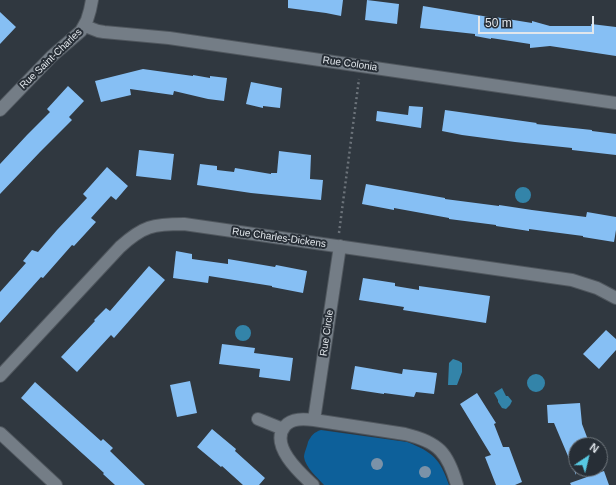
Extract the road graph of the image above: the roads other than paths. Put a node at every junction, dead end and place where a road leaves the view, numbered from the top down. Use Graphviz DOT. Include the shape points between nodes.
graph roads {
  1 [pos="92,0"];
  2 [pos="85,26"];
  3 [pos="616,103"];
  4 [pos="0,110"];
  5 [pos="339,241"];
  6 [pos="616,298"];
  7 [pos="0,376"];
  8 [pos="258,419"];
  9 [pos="314,420"];
  10 [pos="283,429"];
  11 [pos="0,433"];
  12 [pos="56,485"];
  13 [pos="313,485"];
  14 [pos="457,485"];
  1 -- 2 [label="street"];
  2 -- 3 [label="street, Rue Colonia" via="104,32 169,38"];
  2 -- 4 [label="street, Rue Saint-Charles"];
  5 -- 6 [label="street, Rue Charles-Dickens" via="572,280 597,288"];
  5 -- 7 [label="street, Rue Charles-Dickens" via="184,224 151,226 120,247"];
  5 -- 9 [label="street, Rue Circle"];
  8 -- 10 [label="street"];
  9 -- 10 [label="street" via="295,420"];
  9 -- 14 [label="street" via="405,434 426,441 437,447 448,460"];
  10 -- 13 [label="street" via="280,437 286,454"];
  11 -- 12 [label="street"];
}
